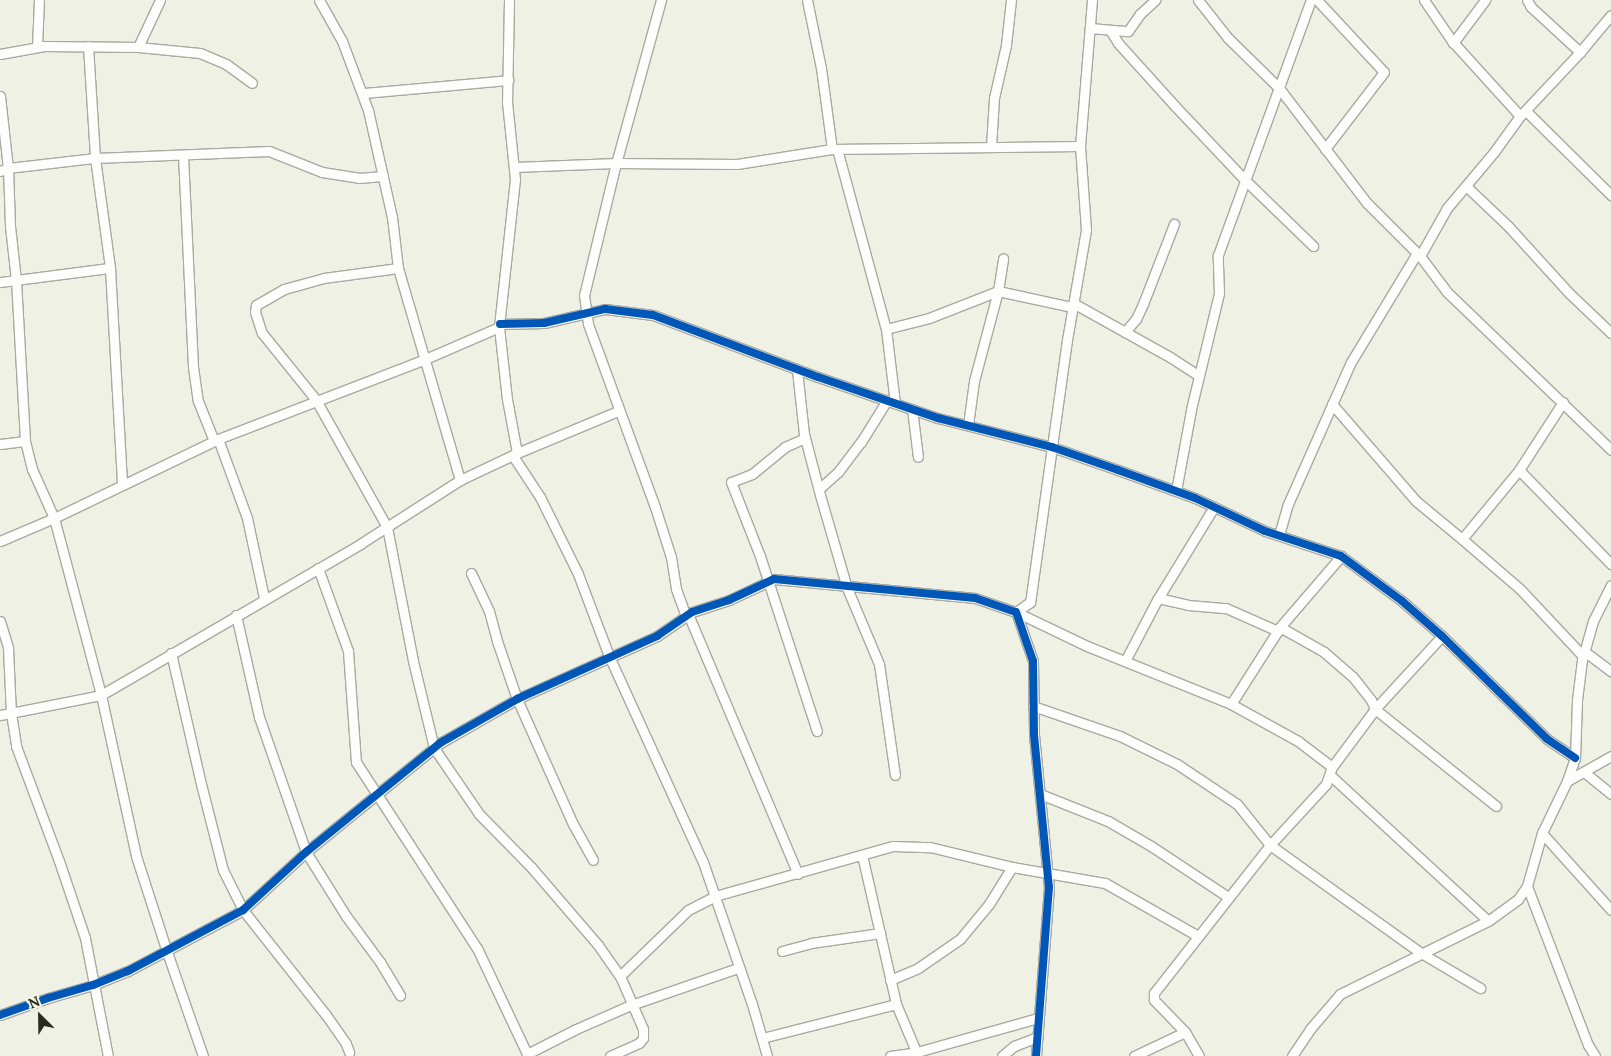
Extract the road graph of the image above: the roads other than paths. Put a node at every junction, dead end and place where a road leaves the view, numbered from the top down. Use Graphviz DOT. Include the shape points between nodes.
graph roads {
  1 [pos="38,0"];
  2 [pos="160,0"];
  3 [pos="319,0"];
  4 [pos="509,0"];
  5 [pos="662,0"];
  6 [pos="806,0"];
  7 [pos="1011,0"];
  8 [pos="1092,0"];
  9 [pos="1155,0"];
  10 [pos="1198,0"];
  11 [pos="1311,0"];
  12 [pos="1317,0"];
  13 [pos="1424,0"];
  14 [pos="1485,0"];
  15 [pos="1527,0"];
  16 [pos="1611,15"];
  17 [pos="1090,28"];
  18 [pos="1110,30"];
  19 [pos="1453,43"];
  20 [pos="88,46"];
  21 [pos="138,47"];
  22 [pos="37,48"];
  23 [pos="1580,52"];
  24 [pos="0,54"];
  25 [pos="508,80"];
  26 [pos="252,83"];
  27 [pos="1279,88"];
  28 [pos="363,93"];
  29 [pos="0,96"];
  30 [pos="1523,113"];
  31 [pos="1080,146"];
  32 [pos="990,147"];
  33 [pos="834,149"];
  34 [pos="1325,149"];
  35 [pos="183,155"];
  36 [pos="95,158"];
  37 [pos="616,163"];
  38 [pos="514,167"];
  39 [pos="4,170"];
  40 [pos="383,176"];
  41 [pos="1245,180"];
  42 [pos="1466,186"];
  43 [pos="1611,195"];
  44 [pos="1174,224"];
  45 [pos="1313,246"];
  46 [pos="1418,255"];
  47 [pos="1003,258"];
  48 [pos="110,268"];
  49 [pos="398,268"];
  50 [pos="16,280"];
  51 [pos="0,282"];
  52 [pos="998,291"];
  53 [pos="1073,305"];
  54 [pos="586,312"];
  55 [pos="499,325"];
  56 [pos="886,329"];
  57 [pos="1125,332"];
  58 [pos="1611,333"];
  59 [pos="425,359"];
  60 [pos="797,370"];
  61 [pos="1198,375"];
  62 [pos="316,400"];
  63 [pos="891,402"];
  64 [pos="1563,402"];
  65 [pos="1332,404"];
  66 [pos="912,409"];
  67 [pos="618,412"];
  68 [pos="968,425"];
  69 [pos="805,438"];
  70 [pos="216,440"];
  71 [pos="25,441"];
  72 [pos="0,444"];
  73 [pos="1052,447"];
  74 [pos="1611,450"];
  75 [pos="515,454"];
  76 [pos="918,457"];
  77 [pos="1520,470"];
  78 [pos="460,480"];
  79 [pos="122,485"];
  80 [pos="819,489"];
  81 [pos="1176,491"];
  82 [pos="1214,507"];
  83 [pos="54,518"];
  84 [pos="387,527"];
  85 [pos="1279,535"];
  86 [pos="1462,539"];
  87 [pos="0,541"];
  88 [pos="1341,556"];
  89 [pos="1611,564"];
  90 [pos="318,568"];
  91 [pos="471,573"];
  92 [pos="768,582"];
  93 [pos="1611,585"];
  94 [pos="846,588"];
  95 [pos="264,598"];
  96 [pos="1158,598"];
  97 [pos="1016,612"];
  98 [pos="236,615"];
  99 [pos="687,615"];
  100 [pos="0,621"];
  101 [pos="1279,628"];
  102 [pos="1442,636"];
  103 [pos="171,653"];
  104 [pos="1583,653"];
  105 [pos="609,656"];
  106 [pos="1125,661"];
  107 [pos="1611,671"];
  108 [pos="101,695"];
  109 [pos="517,700"];
  110 [pos="1231,704"];
  111 [pos="1033,706"];
  112 [pos="1375,709"];
  113 [pos="11,714"];
  114 [pos="0,715"];
  115 [pos="817,731"];
  116 [pos="434,748"];
  117 [pos="1611,756"];
  118 [pos="1574,758"];
  119 [pos="1331,771"];
  120 [pos="1584,772"];
  121 [pos="895,775"];
  122 [pos="1567,781"];
  123 [pos="378,792"];
  124 [pos="1040,794"];
  125 [pos="1611,794"];
  126 [pos="1496,806"];
  127 [pos="1542,833"];
  128 [pos="1270,845"];
  129 [pos="306,852"];
  130 [pos="862,855"];
  131 [pos="593,860"];
  132 [pos="1012,866"];
  133 [pos="1048,872"];
  134 [pos="798,874"];
  135 [pos="1527,886"];
  136 [pos="715,896"];
  137 [pos="1228,897"];
  138 [pos="243,910"];
  139 [pos="1611,910"];
  140 [pos="1488,920"];
  141 [pos="880,933"];
  142 [pos="1198,936"];
  143 [pos="782,951"];
  144 [pos="167,952"];
  145 [pos="1421,953"];
  146 [pos="738,968"];
  147 [pos="620,976"];
  148 [pos="890,980"];
  149 [pos="93,985"];
  150 [pos="1480,988"];
  151 [pos="400,995"];
  152 [pos="896,1004"];
  153 [pos="631,1005"];
  154 [pos="0,1015"];
  155 [pos="1038,1018"];
  156 [pos="1185,1032"];
  157 [pos="1037,1037"];
  158 [pos="762,1038"];
  159 [pos="349,1052"];
  160 [pos="918,1054"];
  161 [pos="527,1055"];
  162 [pos="108,1056"];
  163 [pos="203,1056"];
  164 [pos="610,1056"];
  165 [pos="767,1056"];
  166 [pos="890,1056"];
  167 [pos="1002,1056"];
  168 [pos="1036,1056"];
  169 [pos="1134,1056"];
  170 [pos="1199,1056"];
  171 [pos="1292,1056"];
  172 [pos="1595,1056"];
  1 -- 22 [label="street"];
  2 -- 21 [label="street"];
  3 -- 28 [label="street" via="342,41"];
  4 -- 25 [label="street"];
  5 -- 37 [label="street"];
  6 -- 33 [label="street"];
  7 -- 32 [label="street" via="1006,45 994,98"];
  8 -- 17 [label="street"];
  9 -- 18 [label="street" via="1128,31"];
  10 -- 27 [label="street" via="1228,38"];
  11 -- 27 [label="street"];
  12 -- 34 [label="street" via="1384,72"];
  13 -- 19 [label="street"];
  14 -- 19 [label="street"];
  15 -- 23 [label="street"];
  16 -- 23 [label="street"];
  17 -- 18 [label="street"];
  17 -- 31 [label="street"];
  18 -- 41 [label="street" via="1118,43"];
  19 -- 30 [label="street"];
  20 -- 21 [label="street"];
  20 -- 22 [label="street"];
  20 -- 36 [label="street"];
  21 -- 26 [label="street" via="200,53 226,64"];
  22 -- 24 [label="street"];
  23 -- 30 [label="street"];
  25 -- 28 [label="street"];
  25 -- 38 [label="street" via="507,102"];
  27 -- 34 [label="street"];
  27 -- 41 [label="street"];
  28 -- 40 [label="street"];
  29 -- 39 [label="street"];
  30 -- 42 [label="street"];
  30 -- 43 [label="street"];
  31 -- 32 [label="street"];
  31 -- 53 [label="street" via="1086,230"];
  32 -- 33 [label="street"];
  33 -- 37 [label="street" via="737,164"];
  33 -- 56 [label="street"];
  34 -- 46 [label="street" via="1367,203"];
  35 -- 36 [label="street"];
  35 -- 40 [label="street" via="269,151 322,172 359,178"];
  35 -- 70 [label="street" via="193,368 198,402"];
  36 -- 39 [label="street"];
  36 -- 48 [label="street"];
  37 -- 38 [label="street"];
  37 -- 54 [label="street" via="584,295"];
  38 -- 55 [label="street" via="512,219"];
  39 -- 50 [label="street"];
  40 -- 49 [label="street"];
  41 -- 45 [label="street"];
  41 -- 61 [label="street" via="1218,255 1219,293"];
  42 -- 46 [label="street" via="1447,208"];
  42 -- 58 [label="street"];
  44 -- 57 [label="street" via="1143,304"];
  46 -- 64 [label="street" via="1447,292"];
  46 -- 65 [label="street" via="1351,362"];
  47 -- 52 [label="street"];
  48 -- 50 [label="street"];
  48 -- 79 [label="street"];
  49 -- 59 [label="street"];
  49 -- 62 [label="street" via="324,278 284,289 256,305 262,333"];
  50 -- 51 [label="street"];
  50 -- 71 [label="street"];
  52 -- 53 [label="street"];
  52 -- 56 [label="street" via="929,318"];
  52 -- 68 [label="street" via="974,380"];
  53 -- 57 [label="street"];
  53 -- 73 [label="street"];
  54 -- 55 [label="street" via="544,322"];
  54 -- 60 [label="street" via="605,309 653,315"];
  54 -- 67 [label="street"];
  55 -- 59 [label="street"];
  55 -- 75 [label="street"];
  56 -- 63 [label="street"];
  57 -- 61 [label="street"];
  59 -- 62 [label="street"];
  59 -- 78 [label="street"];
  60 -- 63 [label="street"];
  60 -- 69 [label="street"];
  61 -- 81 [label="street"];
  62 -- 70 [label="street"];
  62 -- 84 [label="street"];
  63 -- 66 [label="street"];
  63 -- 80 [label="street" via="838,472"];
  64 -- 74 [label="street"];
  64 -- 77 [label="street"];
  65 -- 85 [label="street" via="1288,504"];
  65 -- 86 [label="street" via="1416,501"];
  66 -- 68 [label="street"];
  66 -- 76 [label="street"];
  67 -- 75 [label="street"];
  67 -- 99 [label="street" via="655,508 671,557 676,589"];
  68 -- 73 [label="street"];
  69 -- 80 [label="street"];
  69 -- 92 [label="street" via="785,447 752,474 731,482"];
  70 -- 79 [label="street"];
  70 -- 95 [label="street" via="247,518"];
  71 -- 72 [label="street"];
  71 -- 83 [label="street" via="32,469"];
  73 -- 81 [label="street"];
  73 -- 97 [label="street" via="1030,602"];
  75 -- 78 [label="street"];
  75 -- 105 [label="street" via="578,574"];
  77 -- 86 [label="street"];
  77 -- 89 [label="street"];
  78 -- 84 [label="street"];
  79 -- 83 [label="street"];
  80 -- 94 [label="street"];
  81 -- 82 [label="street"];
  82 -- 85 [label="street"];
  82 -- 96 [label="street"];
  83 -- 87 [label="street"];
  83 -- 108 [label="street"];
  84 -- 90 [label="street"];
  84 -- 116 [label="street"];
  85 -- 88 [label="street"];
  86 -- 104 [label="street" via="1520,590"];
  88 -- 101 [label="street"];
  88 -- 102 [label="street" via="1402,601"];
  90 -- 95 [label="street"];
  90 -- 123 [label="street" via="348,651 356,762"];
  91 -- 109 [label="street" via="489,611"];
  92 -- 94 [label="street"];
  92 -- 99 [label="street"];
  92 -- 115 [label="street"];
  93 -- 104 [label="street" via="1593,621"];
  94 -- 97 [label="street" via="975,598"];
  94 -- 121 [label="street" via="879,664"];
  95 -- 98 [label="street"];
  96 -- 101 [label="street" via="1226,608"];
  96 -- 106 [label="street"];
  97 -- 106 [label="street"];
  97 -- 111 [label="street" via="1032,661"];
  98 -- 103 [label="street"];
  98 -- 129 [label="street" via="260,717"];
  99 -- 105 [label="street" via="657,636"];
  99 -- 134 [label="street"];
  100 -- 113 [label="street" via="8,648"];
  101 -- 110 [label="street"];
  101 -- 112 [label="street" via="1324,652 1353,677"];
  102 -- 112 [label="street"];
  102 -- 118 [label="street" via="1547,739"];
  103 -- 108 [label="street"];
  103 -- 138 [label="street" via="223,870"];
  104 -- 107 [label="street"];
  104 -- 118 [label="street"];
  105 -- 109 [label="street"];
  105 -- 136 [label="street" via="703,862"];
  106 -- 110 [label="street"];
  108 -- 113 [label="street"];
  108 -- 144 [label="street" via="136,856"];
  109 -- 116 [label="street"];
  109 -- 131 [label="street" via="573,824"];
  110 -- 119 [label="street" via="1298,741"];
  111 -- 124 [label="street"];
  111 -- 128 [label="street" via="1120,736 1177,764 1237,804"];
  112 -- 119 [label="street"];
  112 -- 126 [label="street"];
  113 -- 114 [label="street"];
  113 -- 149 [label="street" via="22,766 59,861 84,938"];
  116 -- 123 [label="street"];
  116 -- 147 [label="street" via="479,814 531,867 598,945"];
  117 -- 120 [label="street"];
  118 -- 122 [label="street"];
  119 -- 128 [label="street" via="1326,784"];
  119 -- 140 [label="street"];
  120 -- 122 [label="street"];
  120 -- 125 [label="street"];
  122 -- 127 [label="street"];
  123 -- 129 [label="street"];
  123 -- 161 [label="street" via="477,948"];
  124 -- 133 [label="street"];
  124 -- 137 [label="street" via="1108,821"];
  127 -- 135 [label="street"];
  127 -- 139 [label="street"];
  128 -- 137 [label="street"];
  128 -- 145 [label="street"];
  129 -- 138 [label="street"];
  129 -- 151 [label="street"];
  130 -- 132 [label="street" via="893,846 930,847"];
  130 -- 134 [label="street"];
  130 -- 141 [label="street"];
  132 -- 133 [label="street"];
  132 -- 148 [label="street" via="989,904 960,939 918,968"];
  133 -- 142 [label="street" via="1105,883"];
  133 -- 155 [label="street"];
  134 -- 136 [label="street"];
  135 -- 140 [label="street" via="1518,899"];
  135 -- 172 [label="street"];
  136 -- 146 [label="street"];
  136 -- 147 [label="street" via="688,910"];
  137 -- 142 [label="street"];
  138 -- 144 [label="street"];
  138 -- 159 [label="street" via="326,1015"];
  140 -- 145 [label="street"];
  141 -- 143 [label="street" via="811,943"];
  141 -- 148 [label="street"];
  142 -- 156 [label="street" via="1154,993 1154,1000"];
  144 -- 149 [label="street"];
  144 -- 163 [label="street"];
  145 -- 150 [label="street"];
  145 -- 171 [label="street" via="1340,994"];
  146 -- 153 [label="street"];
  146 -- 158 [label="street"];
  147 -- 153 [label="street"];
  148 -- 152 [label="street"];
  149 -- 154 [label="street"];
  149 -- 162 [label="street"];
  152 -- 158 [label="street"];
  152 -- 160 [label="street"];
  153 -- 161 [label="street" via="576,1028"];
  153 -- 164 [label="street" via="643,1030 643,1038"];
  155 -- 157 [label="street"];
  155 -- 160 [label="street"];
  156 -- 169 [label="street"];
  156 -- 170 [label="street"];
  157 -- 167 [label="street" via="1014,1046"];
  157 -- 168 [label="street"];
  158 -- 165 [label="street"];
  160 -- 166 [label="street"];
}
